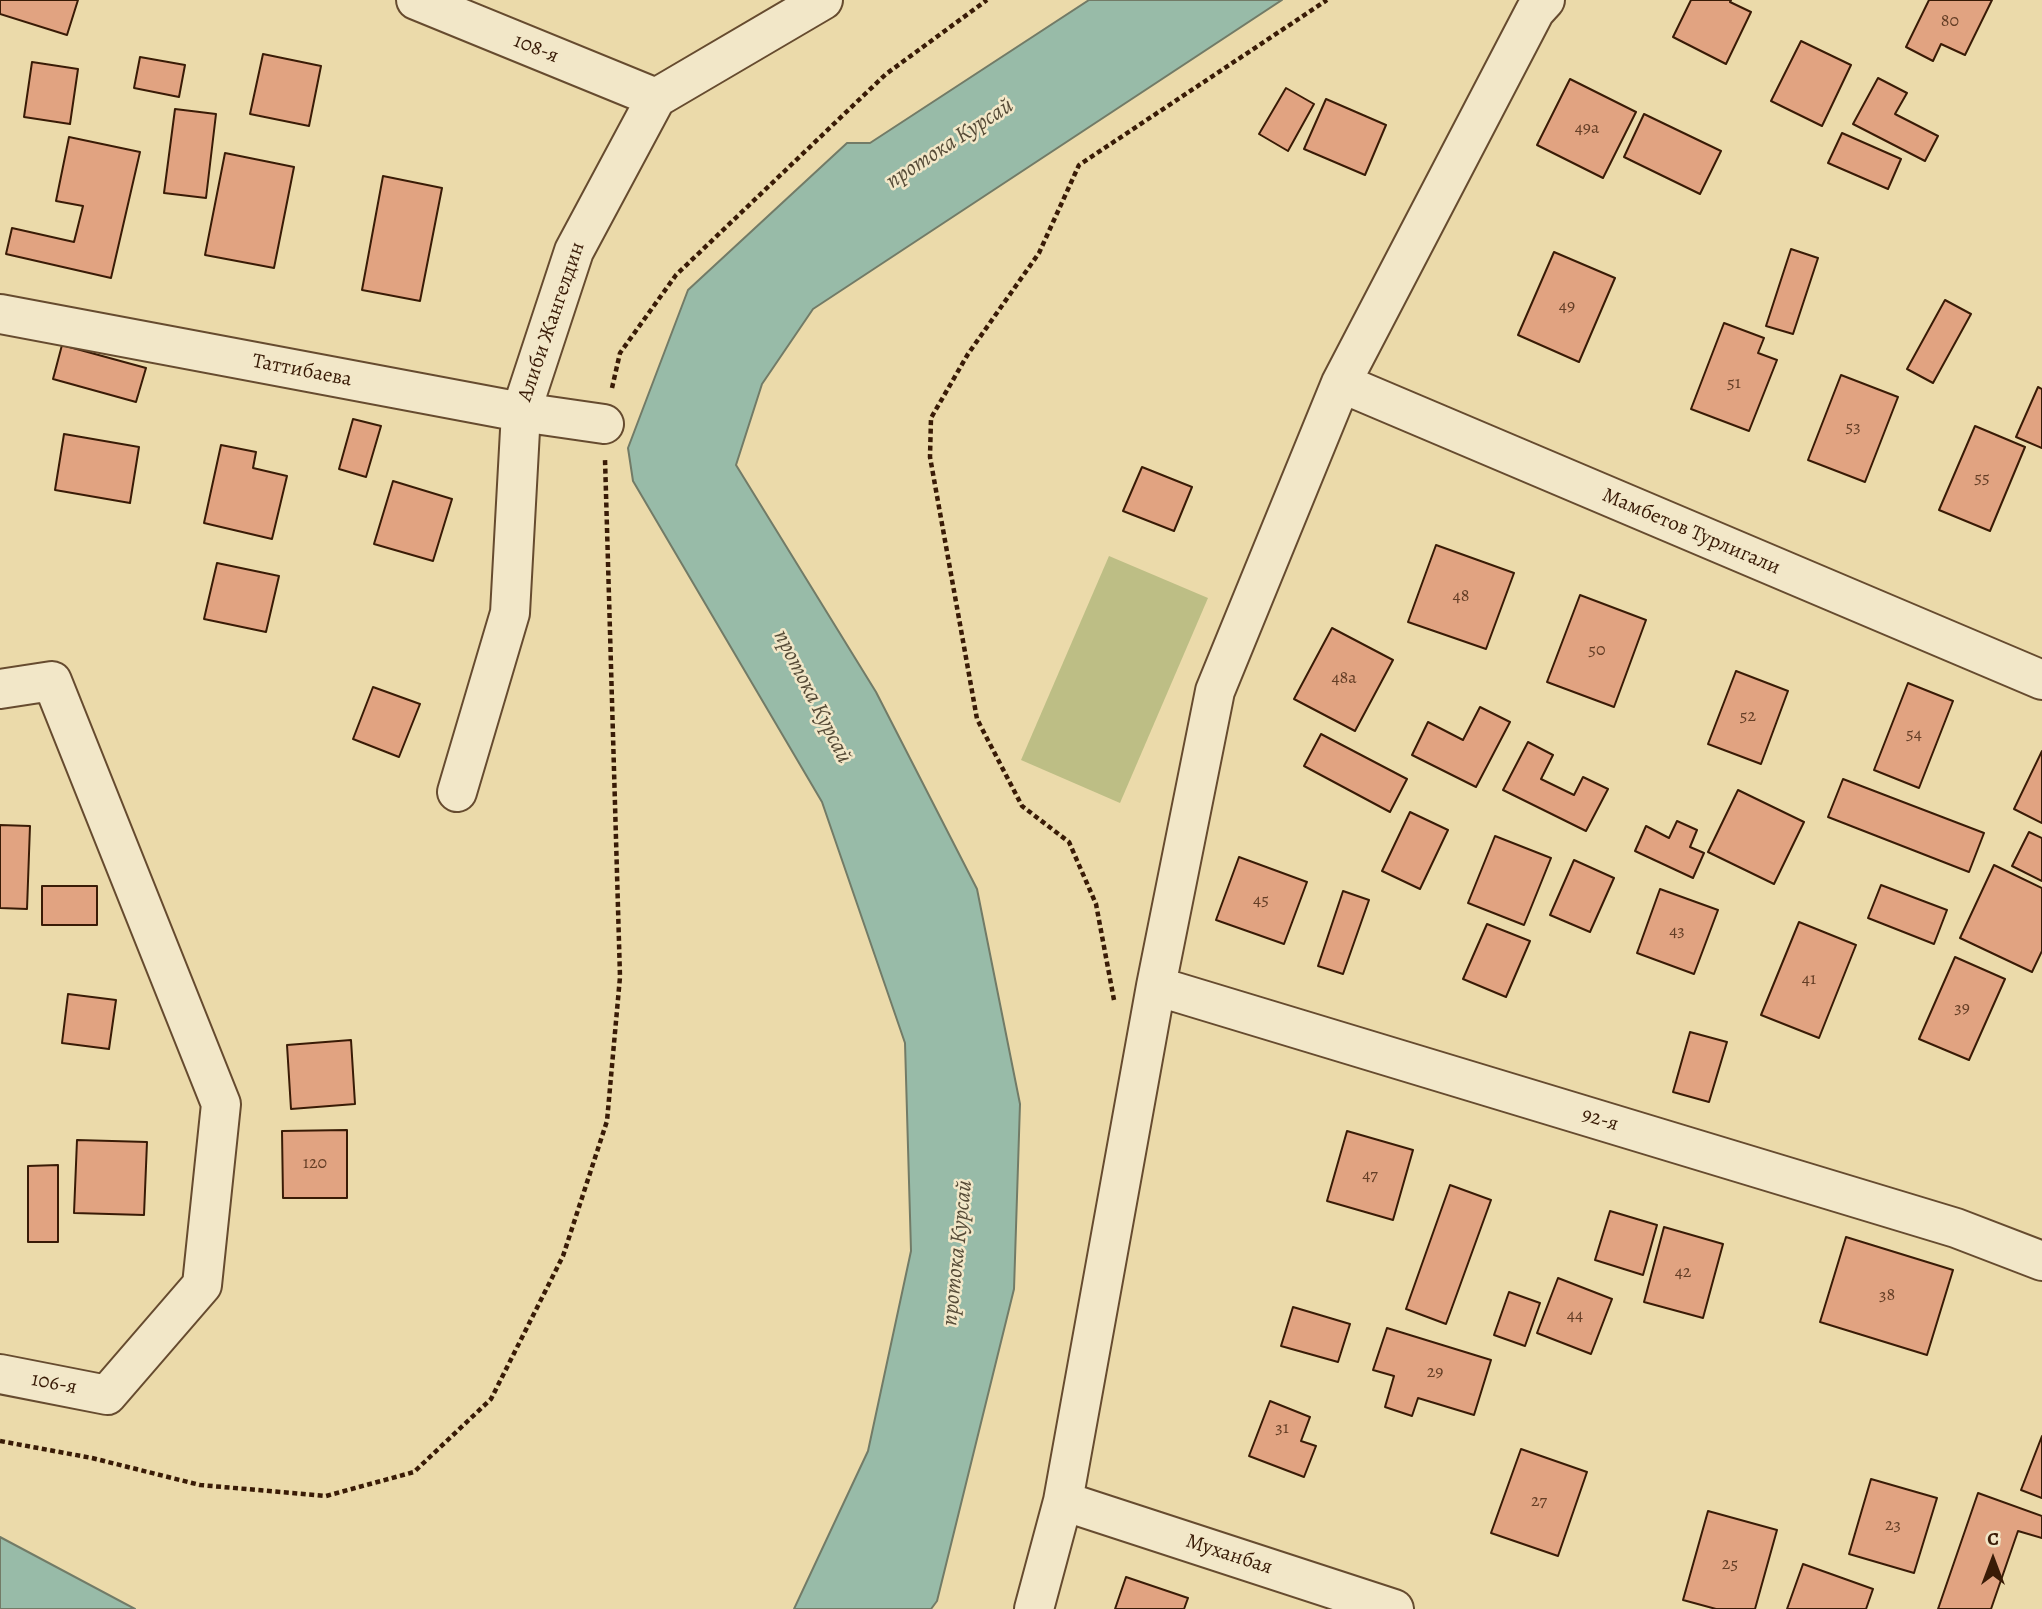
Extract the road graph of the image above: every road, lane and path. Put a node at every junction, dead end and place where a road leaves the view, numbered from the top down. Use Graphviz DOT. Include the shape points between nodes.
graph roads {
  1 [pos="416,0"];
  2 [pos="823,0"];
  3 [pos="987,0"];
  4 [pos="1327,0"];
  5 [pos="1545,0"];
  6 [pos="656,99"];
  7 [pos="0,314"];
  8 [pos="1341,383"];
  9 [pos="521,412"];
  10 [pos="604,424"];
  11 [pos="2042,680"];
  12 [pos="0,689"];
  13 [pos="457,792"];
  14 [pos="1156,986"];
  15 [pos="1112,1013"];
  16 [pos="2042,1261"];
  17 [pos="0,1374"];
  18 [pos="0,1441"];
  19 [pos="1063,1501"];
  20 [pos="1034,1609"];
  21 [pos="1394,1609"];
  1 -- 6 [label="street, 108-я"];
  2 -- 6 [label="street"];
  3 -- 10 [label="path" via="886,74 676,275 620,353"];
  4 -- 15 [label="path" via="1079,165 1039,253 968,355 931,418 930,457 977,719 1022,806 1069,842 1096,904 1114,1000"];
  5 -- 8 [label="street" via="1535,11"];
  6 -- 9 [label="street, Алиби Жангелдин" via="574,251"];
  7 -- 9 [label="street, Таттибаева"];
  8 -- 11 [label="street, Мамбетов Турлигали"];
  8 -- 14 [label="street" via="1215,691"];
  9 -- 10 [label="street, Таттибаева"];
  9 -- 13 [label="street, Алиби Жангелдин" via="510,613"];
  10 -- 18 [label="path" via="620,977 607,1121 563,1256 491,1399 414,1472 326,1496 200,1485"];
  12 -- 17 [label="street, 106-я" via="52,681 221,1104 202,1285 107,1395"];
  14 -- 16 [label="street, 92-я" via="1956,1228"];
  14 -- 19 [label="street"];
  19 -- 20 [label="street"];
  19 -- 21 [label="street, Муханбая"];
}
